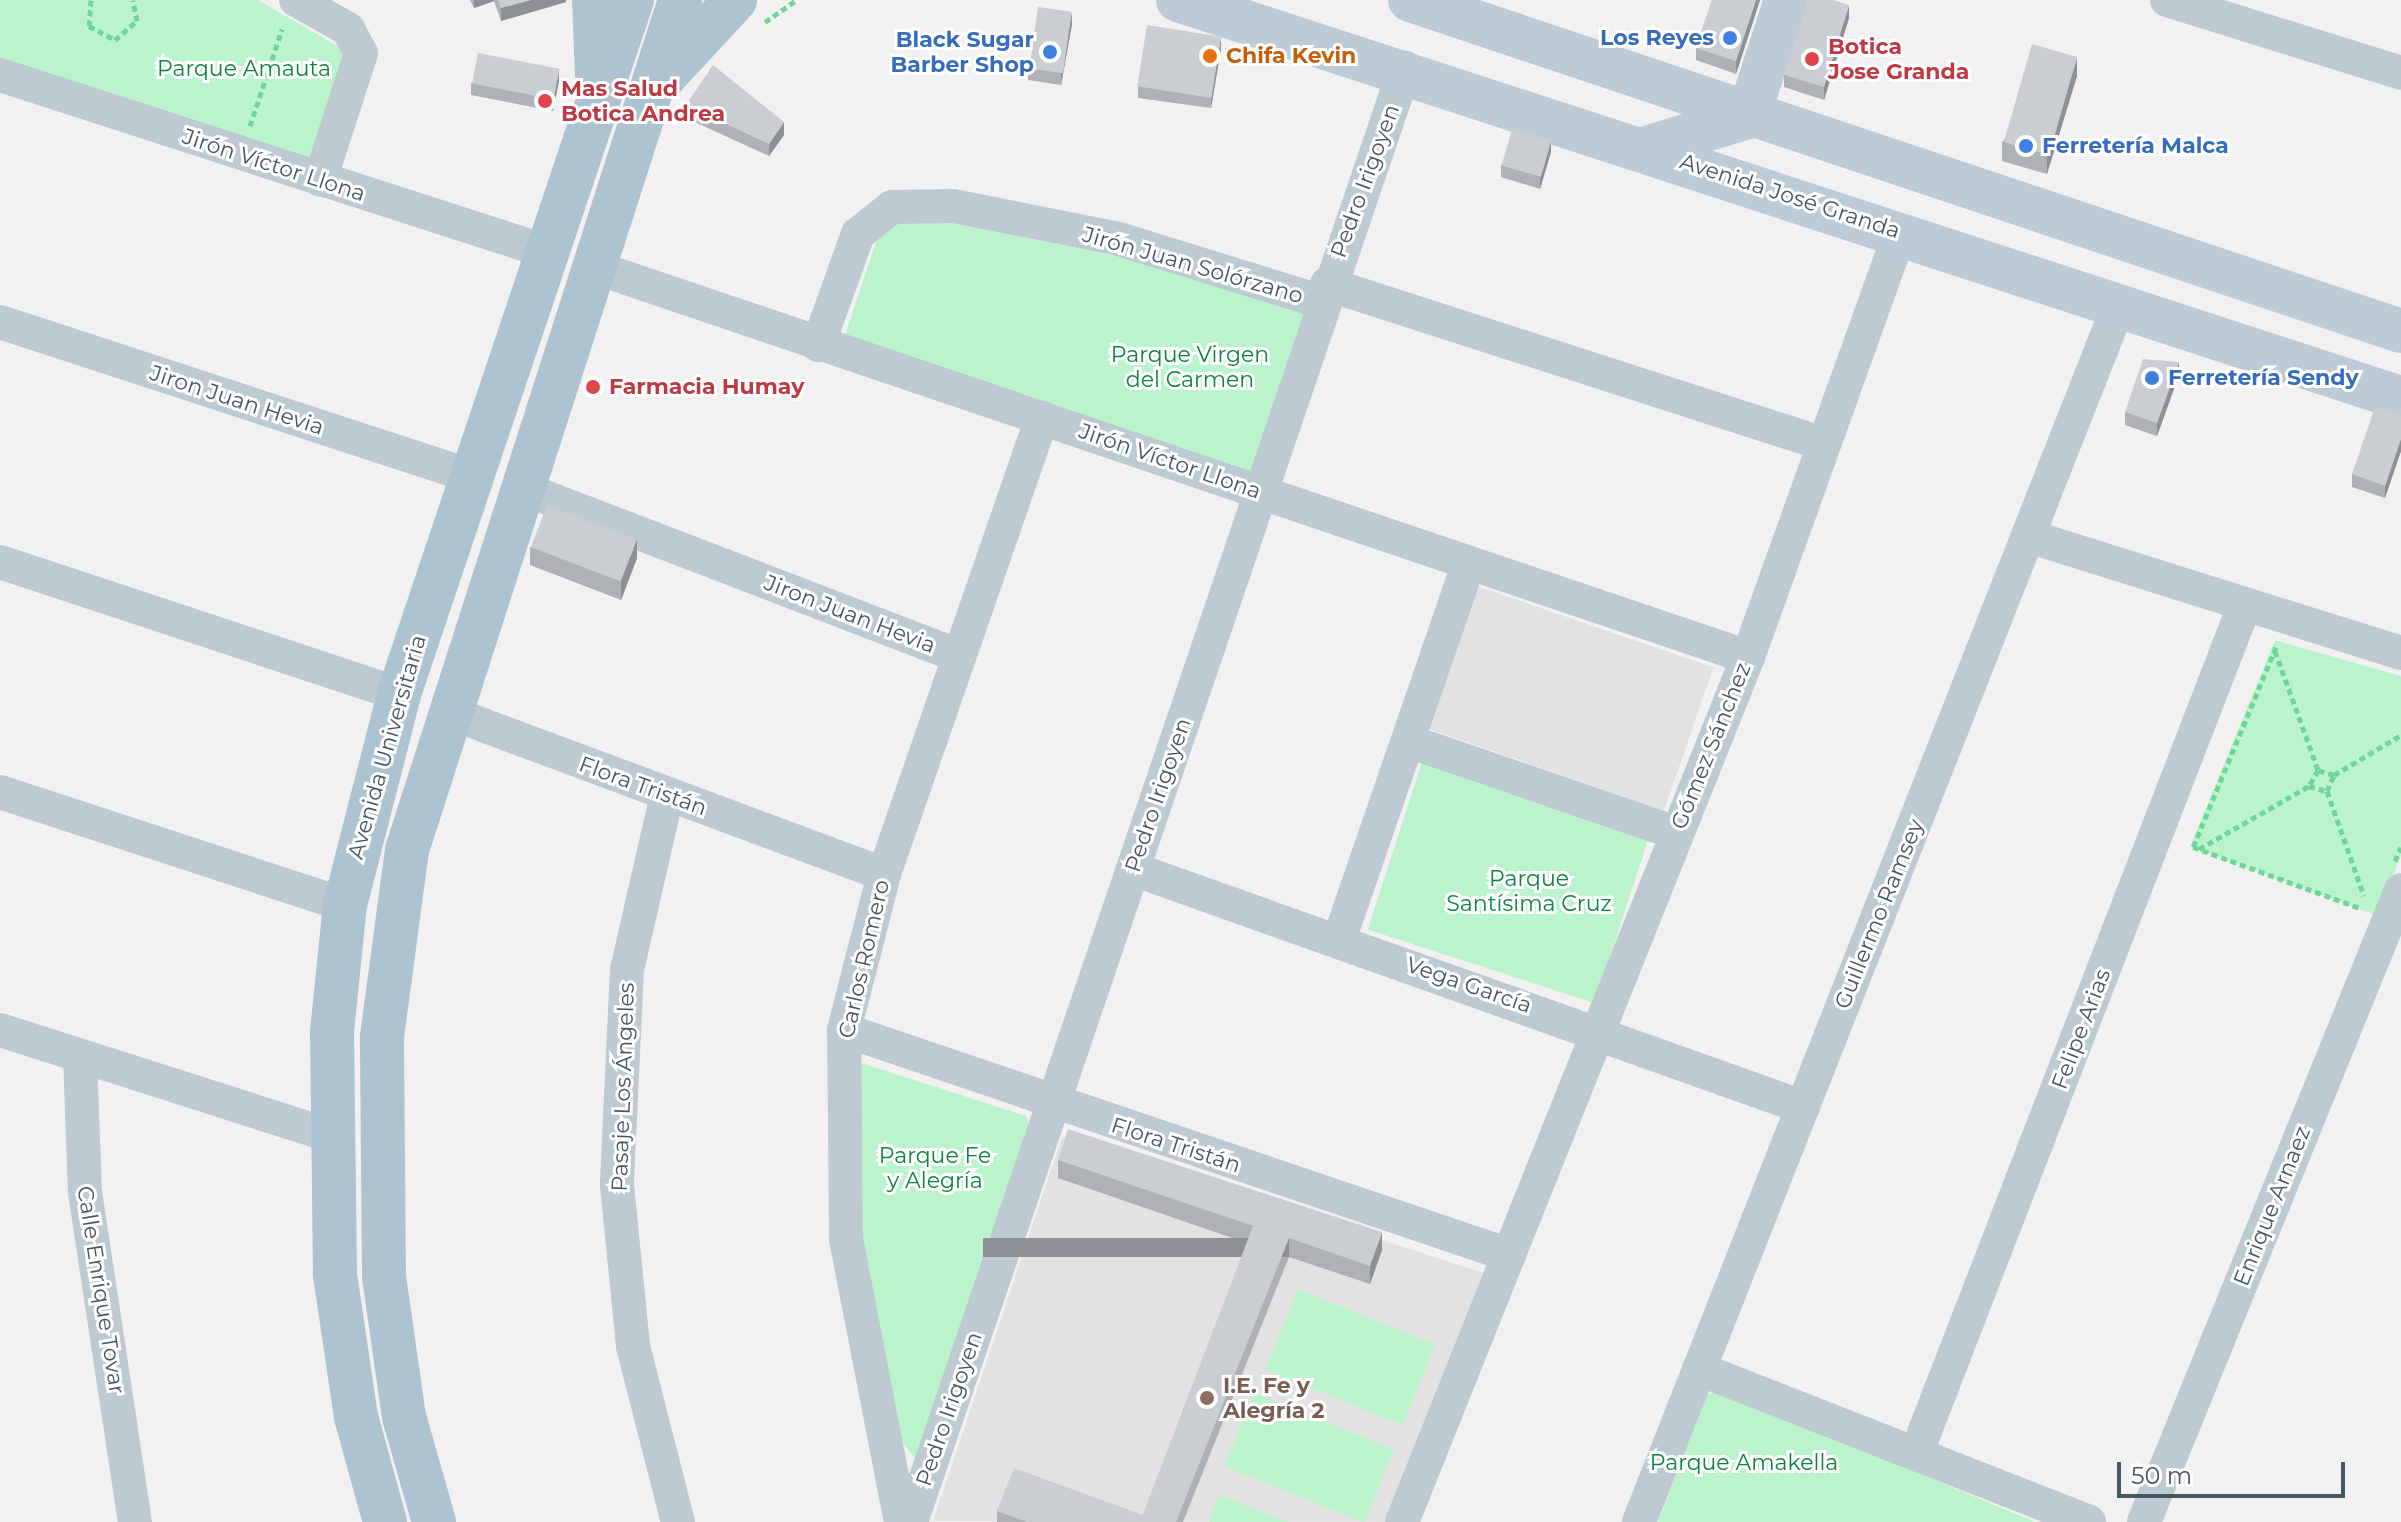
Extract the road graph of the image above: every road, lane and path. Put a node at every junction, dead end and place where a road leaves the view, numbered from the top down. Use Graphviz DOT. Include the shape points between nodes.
graph roads {
  1 [pos="91,0"];
  2 [pos="133,0"];
  3 [pos="594,0"];
  4 [pos="632,0"];
  5 [pos="680,0"];
  6 [pos="735,0"];
  7 [pos="1178,0"];
  8 [pos="1410,0"];
  9 [pos="1786,0"];
  10 [pos="2167,0"];
  11 [pos="291,10"];
  12 [pos="1405,68"];
  13 [pos="2401,73"];
  14 [pos="0,75"];
  15 [pos="651,91"];
  16 [pos="598,110"];
  17 [pos="1748,117"];
  18 [pos="246,139"];
  19 [pos="1646,148"];
  20 [pos="320,180"];
  21 [pos="1900,232"];
  22 [pos="548,252"];
  23 [pos="591,266"];
  24 [pos="1325,293"];
  25 [pos="2119,305"];
  26 [pos="0,322"];
  27 [pos="2401,331"];
  28 [pos="818,345"];
  29 [pos="2401,398"];
  30 [pos="1042,418"];
  31 [pos="1824,444"];
  32 [pos="474,477"];
  33 [pos="519,487"];
  34 [pos="1261,492"];
  35 [pos="2028,536"];
  36 [pos="0,562"];
  37 [pos="1469,563"];
  38 [pos="2245,604"];
  39 [pos="2401,653"];
  40 [pos="957,655"];
  41 [pos="1748,657"];
  42 [pos="399,694"];
  43 [pos="448,712"];
  44 [pos="2401,735"];
  45 [pos="1408,741"];
  46 [pos="2318,770"];
  47 [pos="2334,775"];
  48 [pos="2309,786"];
  49 [pos="2327,791"];
  50 [pos="0,792"];
  51 [pos="667,795"];
  52 [pos="1659,827"];
  53 [pos="2401,847"];
  54 [pos="2198,849"];
  55 [pos="1133,869"];
  56 [pos="884,874"];
  57 [pos="2396,882"];
  58 [pos="345,905"];
  59 [pos="1339,940"];
  60 [pos="1597,1028"];
  61 [pos="0,1030"];
  62 [pos="844,1030"];
  63 [pos="80,1057"];
  64 [pos="1053,1105"];
  65 [pos="1803,1107"];
  66 [pos="329,1135"];
  67 [pos="1509,1255"];
  68 [pos="1699,1369"];
  69 [pos="1916,1454"];
  70 [pos="135,1522"];
  71 [pos="385,1522"];
  72 [pos="434,1522"];
  73 [pos="678,1522"];
  74 [pos="901,1522"];
  75 [pos="911,1522"];
  76 [pos="1402,1522"];
  77 [pos="1639,1522"];
  78 [pos="2089,1522"];
  79 [pos="2144,1522"];
  1 -- 2 [label="path" via="89,26 115,40 137,21"];
  3 -- 16 [label="main road"];
  4 -- 16 [label="main road, Avenida Universitaria"];
  5 -- 15 [label="main road"];
  6 -- 15 [label="main road"];
  7 -- 12 [label="main road, Avenida José Granda"];
  8 -- 17 [label="main road"];
  9 -- 17 [label="main road"];
  10 -- 13 [label="street"];
  11 -- 18 [label="path"];
  11 -- 20 [label="street" via="348,29 361,53"];
  12 -- 19 [label="main road, Avenida José Granda"];
  12 -- 24 [label="street, Pedro Irigoyen"];
  14 -- 20 [label="street, Jirón Víctor Llona"];
  15 -- 23 [label="main road"];
  16 -- 22 [label="main road, Avenida Universitaria"];
  17 -- 19 [label="main road"];
  17 -- 27 [label="main road"];
  19 -- 21 [label="main road, Avenida José Granda"];
  20 -- 22 [label="street, Jirón Víctor Llona"];
  21 -- 25 [label="main road, Avenida José Granda"];
  21 -- 31 [label="street, Gómez Sánchez"];
  22 -- 32 [label="main road, Avenida Universitaria"];
  23 -- 28 [label="street, Jirón Víctor Llona"];
  23 -- 33 [label="main road"];
  24 -- 28 [label="street, Jirón Juan Solórzano" via="1119,239 953,206 892,207 858,234"];
  24 -- 31 [label="street, Jirón Juan Solórzano"];
  24 -- 34 [label="street, Pedro Irigoyen"];
  25 -- 29 [label="main road, Avenida José Granda"];
  25 -- 35 [label="street, Guillermo Ramsey"];
  26 -- 32 [label="street, Jiron Juan Hevia"];
  28 -- 30 [label="street, Jirón Víctor Llona"];
  30 -- 34 [label="street, Jirón Víctor Llona"];
  30 -- 40 [label="street, Carlos Romero"];
  31 -- 41 [label="street, Gómez Sánchez"];
  32 -- 42 [label="main road, Avenida Universitaria"];
  33 -- 40 [label="street, Jiron Juan Hevia"];
  33 -- 43 [label="main road"];
  34 -- 37 [label="street, Jirón Víctor Llona"];
  34 -- 55 [label="street, Pedro Irigoyen"];
  35 -- 38 [label="street"];
  35 -- 65 [label="street, Guillermo Ramsey"];
  36 -- 42 [label="street"];
  37 -- 41 [label="street, Jirón Víctor Llona"];
  37 -- 45 [label="street"];
  38 -- 39 [label="street"];
  38 -- 69 [label="street, Felipe Arias"];
  40 -- 56 [label="street, Carlos Romero"];
  41 -- 60 [label="street, Gómez Sánchez"];
  42 -- 58 [label="main road, Avenida Universitaria"];
  43 -- 51 [label="street, Flora Tristán"];
  43 -- 72 [label="main road" via="407,850 382,1037 384,1276 404,1417"];
  44 -- 47 [label="path"];
  45 -- 52 [label="street"];
  45 -- 59 [label="street"];
  46 -- 47 [label="path"];
  46 -- 48 [label="path"];
  46 -- 54 [label="path" via="2276,647"];
  47 -- 49 [label="path"];
  48 -- 49 [label="path"];
  48 -- 54 [label="path"];
  49 -- 54 [label="path" via="2369,911"];
  50 -- 58 [label="street"];
  51 -- 56 [label="street, Flora Tristán"];
  51 -- 73 [label="street, Pasaje Los Ángeles" via="627,969 617,1185 633,1346"];
  53 -- 57 [label="path"];
  55 -- 59 [label="street, Vega García"];
  55 -- 64 [label="street, Pedro Irigoyen"];
  56 -- 62 [label="street, Carlos Romero"];
  57 -- 79 [label="street, Enrique Arnaez"];
  58 -- 66 [label="main road, Avenida Universitaria"];
  59 -- 60 [label="street, Vega García"];
  60 -- 65 [label="street, Vega García"];
  60 -- 67 [label="street, Gómez Sánchez"];
  61 -- 63 [label="street"];
  62 -- 64 [label="street, Flora Tristán"];
  62 -- 74 [label="street, Carlos Romero" via="846,1239"];
  63 -- 66 [label="street"];
  63 -- 70 [label="street, Calle Enrique Tovar" via="85,1192"];
  64 -- 67 [label="street, Flora Tristán"];
  64 -- 75 [label="street, Pedro Irigoyen"];
  65 -- 68 [label="street, Guillermo Ramsey"];
  66 -- 71 [label="main road, Avenida Universitaria" via="335,1274 356,1417"];
  67 -- 76 [label="street, Gómez Sánchez"];
  68 -- 69 [label="street"];
  68 -- 77 [label="street, Guillermo Ramsey"];
  69 -- 78 [label="street"];
}
